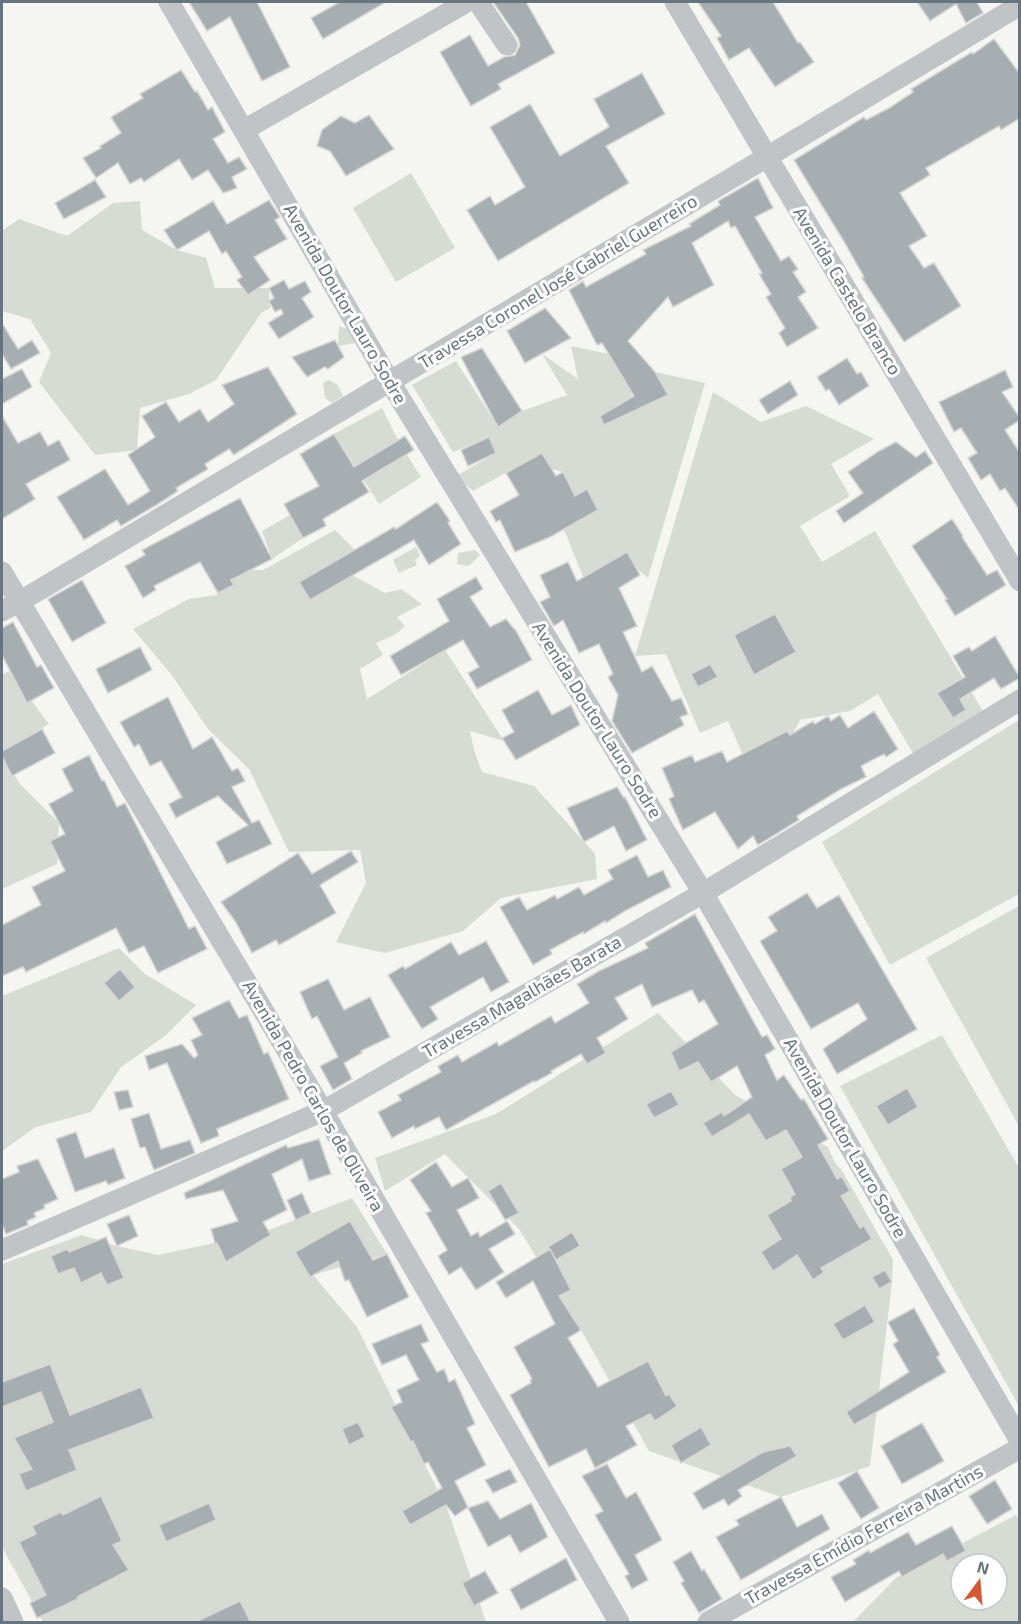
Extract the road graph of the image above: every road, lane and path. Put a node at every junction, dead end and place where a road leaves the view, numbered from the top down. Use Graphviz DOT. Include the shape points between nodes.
graph roads {
  1 [pos="169,2"];
  2 [pos="466,2"];
  3 [pos="478,2"];
  4 [pos="675,2"];
  5 [pos="1020,5"];
  6 [pos="507,45"];
  7 [pos="244,130"];
  8 [pos="767,157"];
  9 [pos="390,382"];
  10 [pos="2,572"];
  11 [pos="1020,581"];
  12 [pos="10,606"];
  13 [pos="1020,700"];
  14 [pos="703,893"];
  15 [pos="323,1111"];
  16 [pos="2,1250"];
  17 [pos="1020,1441"];
  18 [pos="1020,1448"];
  19 [pos="2,1598"];
  20 [pos="13,1623"];
  21 [pos="619,1623"];
  22 [pos="708,1623"];
  1 -- 7 [label="street, Avenida Doutor Lauro Sodre"];
  2 -- 7 [label="street"];
  3 -- 6 [label="street"];
  4 -- 8 [label="street, Avenida Castelo Branco"];
  5 -- 8 [label="street, Travessa Coronel José Gabriel Guerreiro"];
  7 -- 9 [label="street, Avenida Doutor Lauro Sodre"];
  8 -- 9 [label="street, Travessa Coronel José Gabriel Guerreiro"];
  8 -- 11 [label="street, Avenida Castelo Branco"];
  9 -- 12 [label="street, Travessa Coronel José Gabriel Guerreiro"];
  9 -- 14 [label="street, Avenida Doutor Lauro Sodre"];
  10 -- 12 [label="street, Avenida Pedro Carlos de Oliveira"];
  12 -- 15 [label="street, Avenida Pedro Carlos de Oliveira"];
  13 -- 14 [label="street, Travessa Magalhães Barata"];
  14 -- 15 [label="street, Travessa Magalhães Barata"];
  14 -- 17 [label="street, Avenida Doutor Lauro Sodre"];
  15 -- 16 [label="street, Travessa Magalhães Barata"];
  15 -- 21 [label="street, Avenida Pedro Carlos de Oliveira"];
  18 -- 22 [label="street, Travessa Emídio Ferreira Martins"];
  19 -- 20 [label="street"];
}
